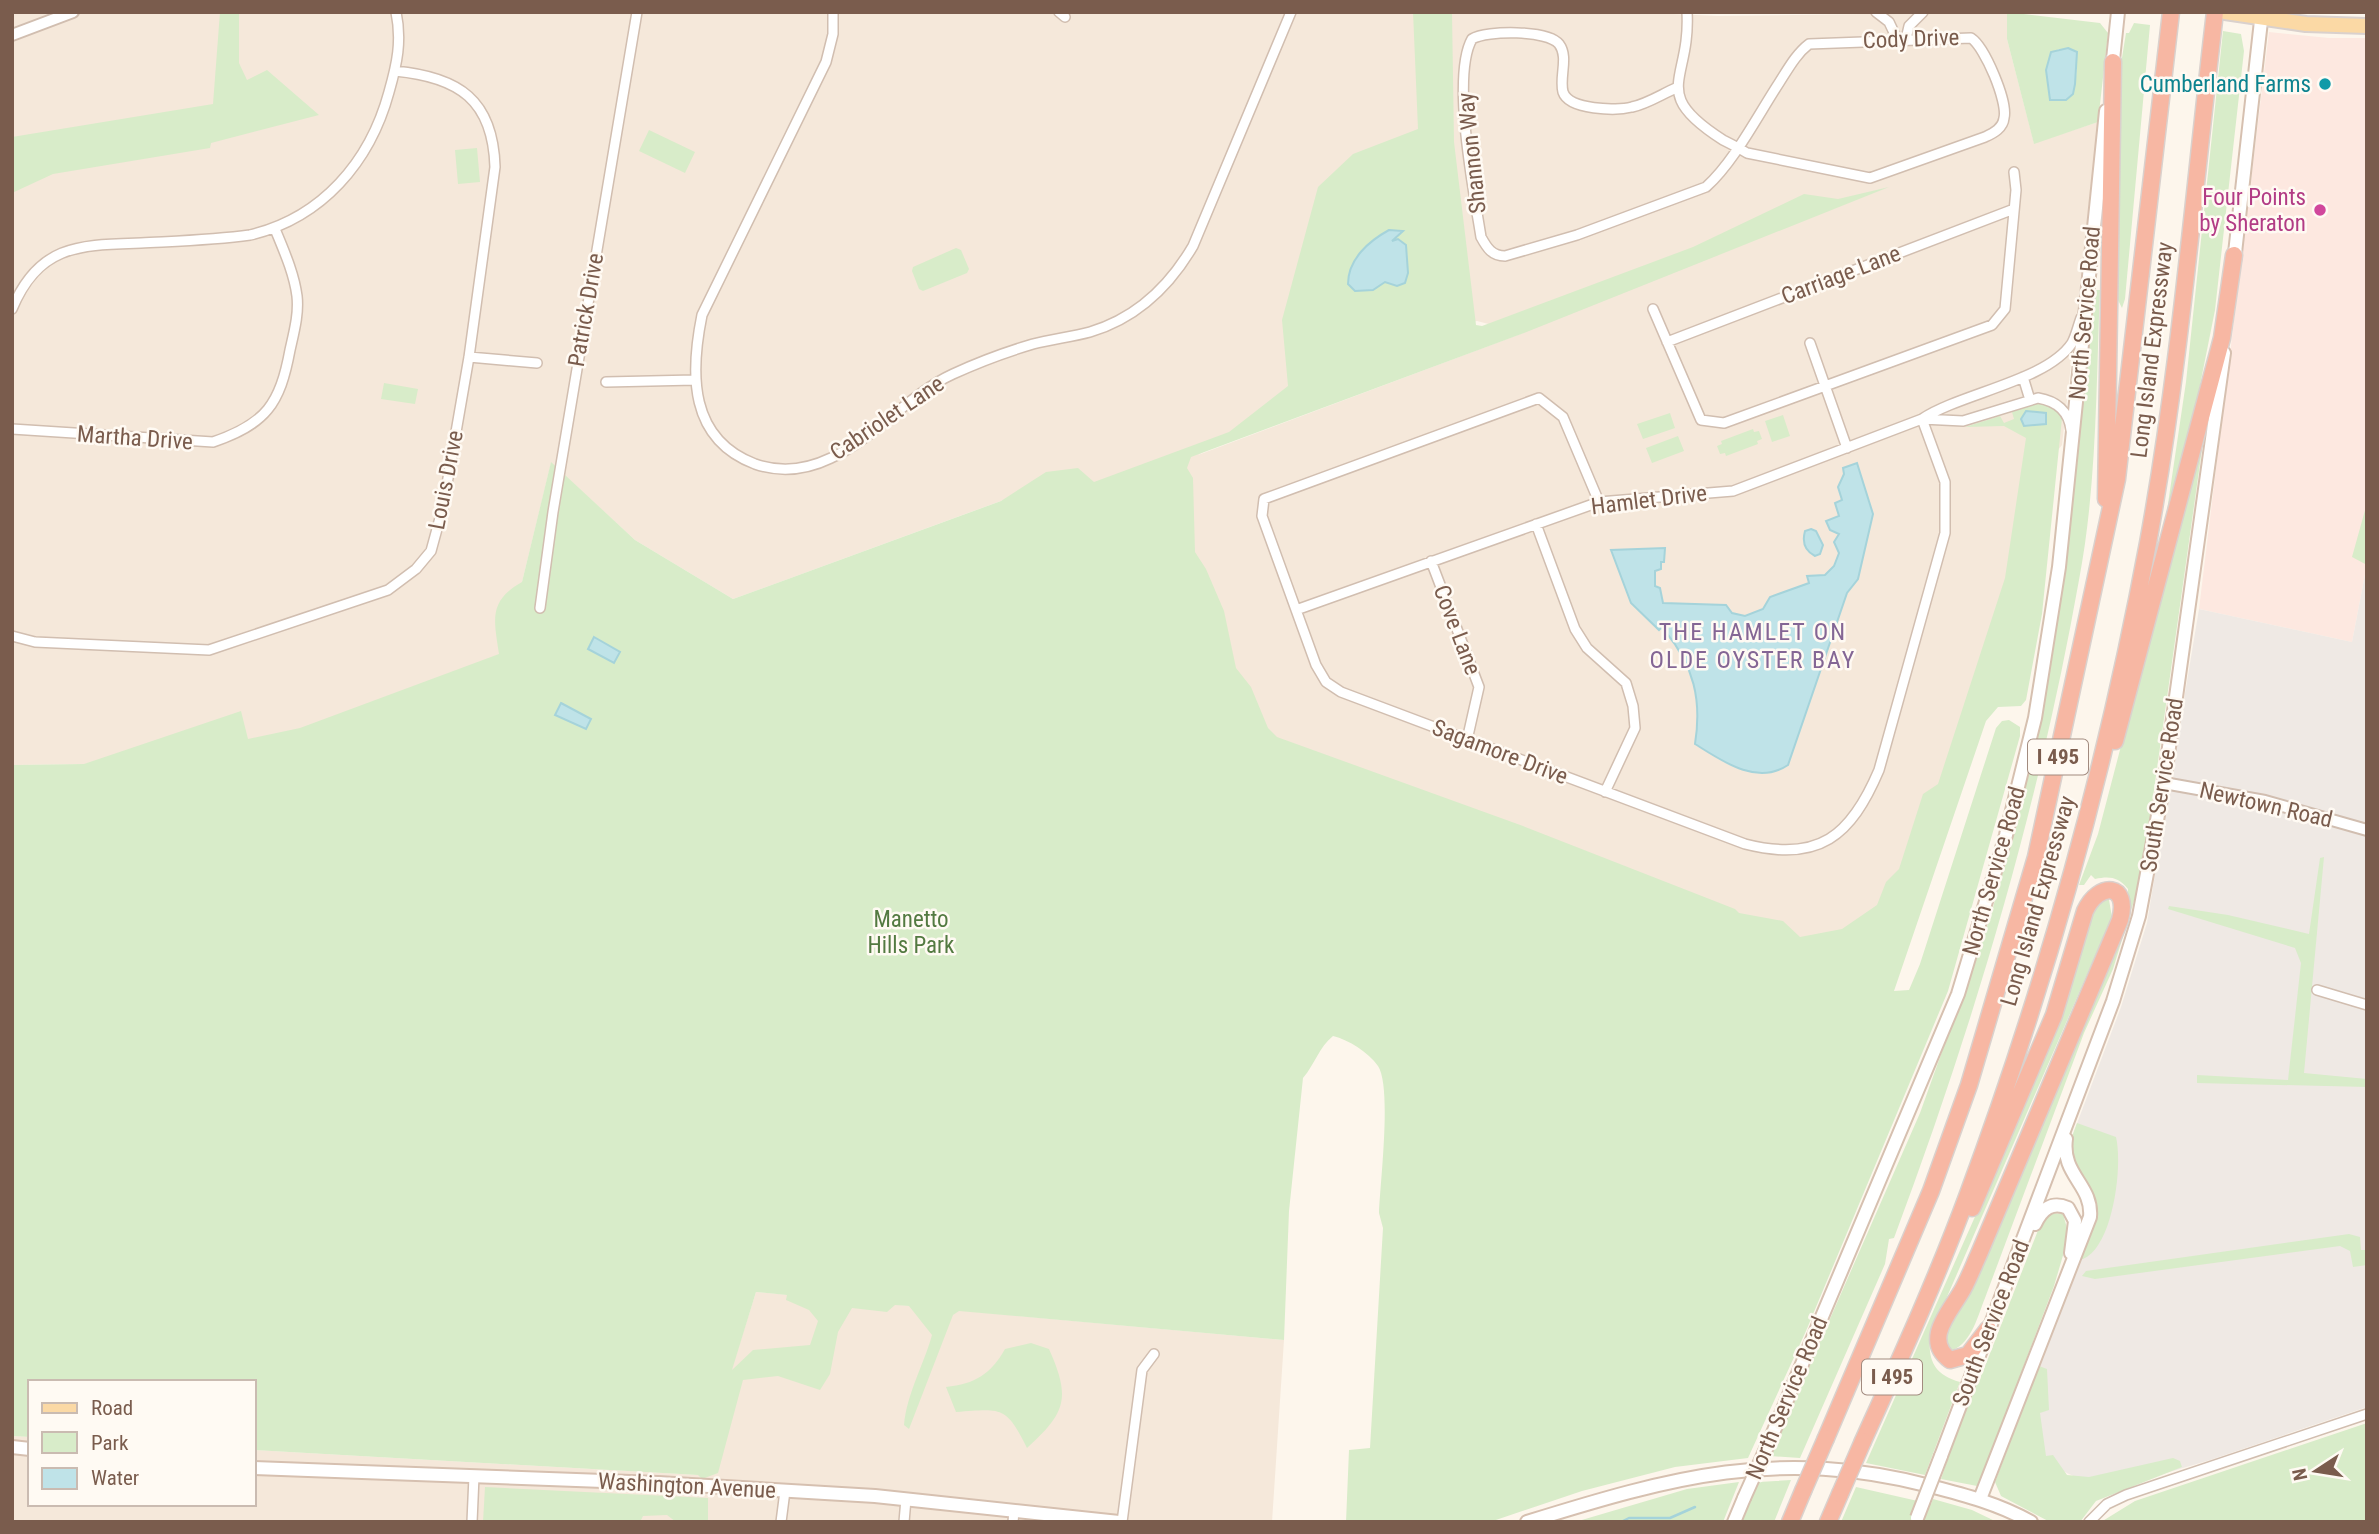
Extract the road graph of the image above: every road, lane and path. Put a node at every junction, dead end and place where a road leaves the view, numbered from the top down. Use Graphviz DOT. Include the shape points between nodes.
graph roads {
  1 [pos="73,12"];
  2 [pos="396,12"];
  3 [pos="637,12"];
  4 [pos="833,12"];
  5 [pos="1291,12"];
  6 [pos="1686,12"];
  7 [pos="1876,12"];
  8 [pos="1923,12"];
  9 [pos="2118,12"];
  10 [pos="2171,12"];
  11 [pos="2215,12"];
  12 [pos="2225,12"];
  13 [pos="2262,15"];
  14 [pos="2367,26"];
  15 [pos="12,35"];
  16 [pos="1902,39"];
  17 [pos="2113,61"];
  18 [pos="395,71"];
  19 [pos="1676,88"];
  20 [pos="1736,147"];
  21 [pos="2014,172"];
  22 [pos="2014,209"];
  23 [pos="275,229"];
  24 [pos="2234,255"];
  25 [pos="2086,303"];
  26 [pos="12,309"];
  27 [pos="1653,309"];
  28 [pos="1667,342"];
  29 [pos="1811,343"];
  30 [pos="469,357"];
  31 [pos="537,363"];
  32 [pos="2023,377"];
  33 [pos="695,380"];
  34 [pos="606,382"];
  35 [pos="1824,386"];
  36 [pos="2030,400"];
  37 [pos="1922,419"];
  38 [pos="12,429"];
  39 [pos="2073,442"];
  40 [pos="1847,448"];
  41 [pos="1599,502"];
  42 [pos="1536,524"];
  43 [pos="2108,533"];
  44 [pos="1431,561"];
  45 [pos="540,608"];
  46 [pos="1296,610"];
  47 [pos="12,636"];
  48 [pos="1467,740"];
  49 [pos="2164,783"];
  50 [pos="1605,792"];
  51 [pos="2367,830"];
  52 [pos="2071,873"];
  53 [pos="2317,990"];
  54 [pos="2367,1005"];
  55 [pos="2068,1118"];
  56 [pos="2070,1263"];
  57 [pos="2004,1288"];
  58 [pos="1920,1314"];
  59 [pos="1988,1329"];
  60 [pos="1154,1354"];
  61 [pos="2367,1414"];
  62 [pos="256,1468"];
  63 [pos="474,1476"];
  64 [pos="785,1491"];
  65 [pos="906,1499"];
  66 [pos="1980,1499"];
  67 [pos="1013,1516"];
  68 [pos="1917,1520"];
  69 [pos="472,1522"];
  70 [pos="781,1522"];
  71 [pos="904,1522"];
  72 [pos="1120,1522"];
  73 [pos="1527,1522"];
  74 [pos="1734,1522"];
  75 [pos="1790,1522"];
  76 [pos="1828,1522"];
  77 [pos="2031,1522"];
  78 [pos="2089,1522"];
  1 -- 15 [label="street"];
  2 -- 18 [label="street" via="400,49"];
  3 -- 45 [label="street, Patrick Drive"];
  4 -- 33 [label="street, Cabriolet Lane" via="826,62 702,315"];
  5 -- 33 [label="street, Cabriolet Lane" via="1193,246 1178,272 1136,311 1088,332 1033,344 952,374 835,457 788,471 740,458 722,446 708,429"];
  6 -- 19 [label="street" via="1686,47"];
  7 -- 16 [label="street"];
  8 -- 16 [label="street"];
  9 -- 17 [label="main road, North Service Road"];
  10 -- 43 [label="highway, Long Island Expressway / I 495"];
  11 -- 52 [label="highway, Long Island Expressway / I 495" via="2168,421 2148,543"];
  12 -- 13 [label="main road"];
  13 -- 14 [label="main road" via="2306,24"];
  13 -- 24 [label="main road, South Service Road"];
  16 -- 20 [label="street, Cody Drive" via="1809,44"];
  16 -- 20 [label="street, Cody Drive" via="1961,36 1977,42 2004,110 2002,125 1870,178"];
  17 -- 25 [label="main road, North Service Road"];
  17 -- 43 [label="highway"];
  18 -- 23 [label="street" via="380,126 363,156 321,202"];
  18 -- 30 [label="street, Louis Drive" via="434,77 464,92 489,122 495,167"];
  19 -- 20 [label="street, Cody Drive" via="1688,115"];
  19 -- 20 [label="street, Shannon Way" via="1631,108 1582,107 1563,92 1560,44 1550,38 1497,32 1472,39 1466,53 1464,121 1486,248 1505,256 1700,190 1712,182"];
  21 -- 22 [label="street"];
  22 -- 28 [label="street, Carriage Lane"];
  22 -- 35 [label="street" via="2005,309 1992,326"];
  23 -- 26 [label="street" via="223,239 82,245 41,265"];
  23 -- 38 [label="street, Martha Drive" via="293,274 297,319 285,377 274,404 260,421 213,442"];
  24 -- 49 [label="main road, South Service Road" via="2215,431"];
  24 -- 52 [label="highway" via="2222,338 2178,506 2121,721"];
  25 -- 32 [label="street, Hamlet Drive" via="2072,343"];
  25 -- 39 [label="main road, North Service Road"];
  27 -- 28 [label="street"];
  28 -- 35 [label="street" via="1701,420 1724,423"];
  29 -- 35 [label="street"];
  30 -- 31 [label="street, Patrick Drive"];
  30 -- 47 [label="street, Louis Drive" via="439,529 431,551 416,569 388,590 209,650 35,642"];
  32 -- 36 [label="street"];
  32 -- 37 [label="street, Hamlet Drive"];
  33 -- 34 [label="street, Patrick Drive"];
  35 -- 40 [label="street"];
  36 -- 37 [label="street, Hamlet Drive" via="1963,421"];
  36 -- 39 [label="street" via="2051,400 2061,408 2070,421"];
  37 -- 40 [label="street, Hamlet Drive"];
  37 -- 50 [label="street, Sagamore Drive" via="1945,482 1945,533 1879,770 1866,801 1848,826 1826,842 1802,851 1771,851"];
  39 -- 74 [label="main road, North Service Road, bridge" via="2035,718 1970,960 1927,1072"];
  40 -- 41 [label="street, Hamlet Drive" via="1733,491"];
  41 -- 42 [label="street, Hamlet Drive"];
  41 -- 46 [label="street, Sagamore Drive" via="1563,417 1539,398 1525,402 1264,499 1262,516"];
  42 -- 44 [label="street, Hamlet Drive"];
  42 -- 50 [label="street" via="1575,629 1587,648 1626,683 1630,694 1635,728"];
  43 -- 75 [label="highway, Long Island Expressway / I 495, bridge" via="2036,857 1969,1085 1888,1298"];
  44 -- 46 [label="street, Hamlet Drive"];
  44 -- 48 [label="street, Cove Lane" via="1479,687"];
  46 -- 48 [label="street, Sagamore Drive" via="1326,682 1341,692"];
  48 -- 50 [label="street, Sagamore Drive"];
  49 -- 51 [label="street, Newtown Road" via="2265,802"];
  49 -- 55 [label="main road, South Service Road" via="2134,936"];
  52 -- 58 [label="highway, Long Island Expressway / I 495" via="2004,1095"];
  53 -- 54 [label="street"];
  55 -- 56 [label="main road" via="2065,1158 2091,1209"];
  55 -- 57 [label="main road, South Service Road"];
  56 -- 57 [label="main road" via="2073,1213 2063,1206 2051,1206 2040,1213"];
  56 -- 66 [label="main road"];
  57 -- 59 [label="main road, South Service Road"];
  58 -- 59 [label="highway" via="2020,1100 2054,1015 2085,911 2092,897 2110,890 2120,895 2124,904 2120,920 1979,1254 1942,1322 1937,1341 1941,1353 1950,1360 1968,1355"];
  58 -- 76 [label="highway, Long Island Expressway / I 495, bridge"];
  59 -- 68 [label="main road, South Service Road, bridge"];
  60 -- 72 [label="street, Washington Avenue" via="1142,1370"];
  61 -- 78 [label="street" via="2126,1495 2107,1504"];
  62 -- 63 [label="main road, Washington Avenue"];
  63 -- 64 [label="main road, Washington Avenue"];
  63 -- 69 [label="street"];
  64 -- 65 [label="main road, Washington Avenue"];
  64 -- 70 [label="street"];
  65 -- 67 [label="main road, Washington Avenue"];
  65 -- 71 [label="street"];
  66 -- 73 [label="main road" via="1869,1473 1782,1467 1661,1482"];
  66 -- 77 [label="main road"];
  67 -- 72 [label="main road, Washington Avenue"];
}
